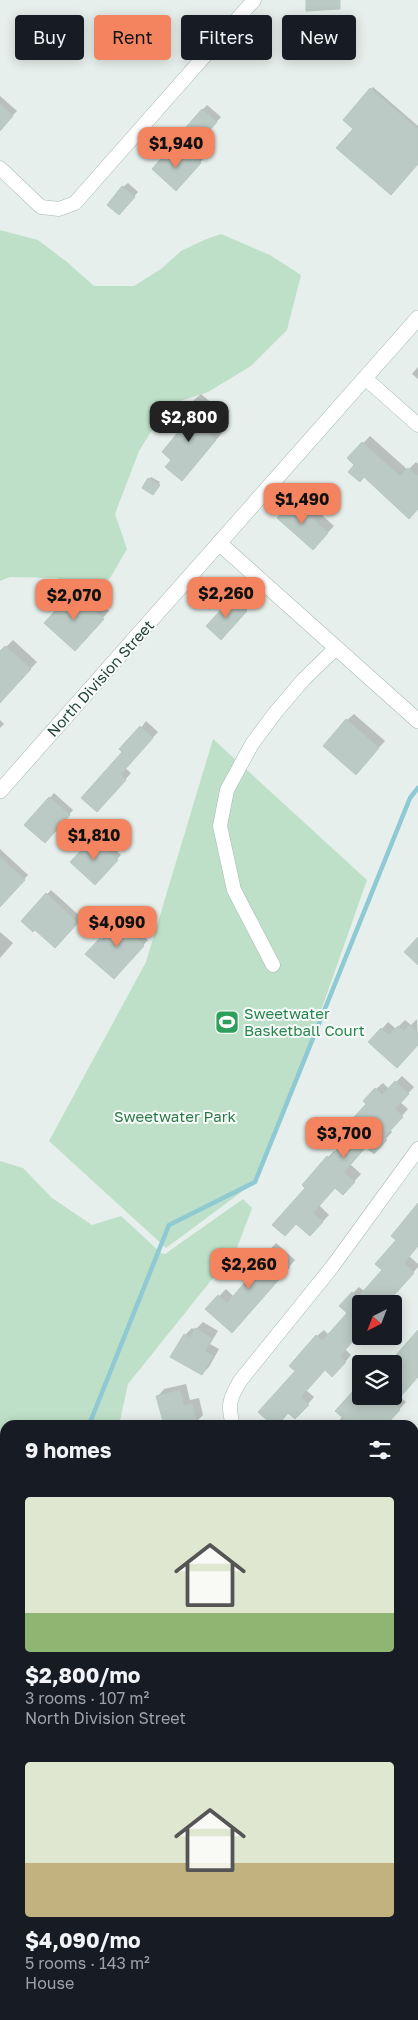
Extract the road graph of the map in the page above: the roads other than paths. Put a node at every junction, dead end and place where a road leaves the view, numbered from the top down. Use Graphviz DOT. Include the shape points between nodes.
graph roads {
  1 [pos="254,0"];
  2 [pos="0,168"];
  3 [pos="418,318"];
  4 [pos="365,378"];
  5 [pos="418,425"];
  6 [pos="219,543"];
  7 [pos="336,648"];
  8 [pos="418,722"];
  9 [pos="0,790"];
  10 [pos="273,965"];
  11 [pos="418,1149"];
  12 [pos="232,1420"];
  1 -- 2 [label="street" via="74,203 59,210 41,207"];
  3 -- 4 [label="street, North Division Street"];
  4 -- 5 [label="street"];
  4 -- 6 [label="street, North Division Street"];
  6 -- 7 [label="street"];
  6 -- 9 [label="street, North Division Street"];
  7 -- 8 [label="street"];
  7 -- 10 [label="street" via="274,713 252,744 227,790 220,826 234,890"];
  11 -- 12 [label="street" via="332,1267 240,1381 231,1396"];
}
